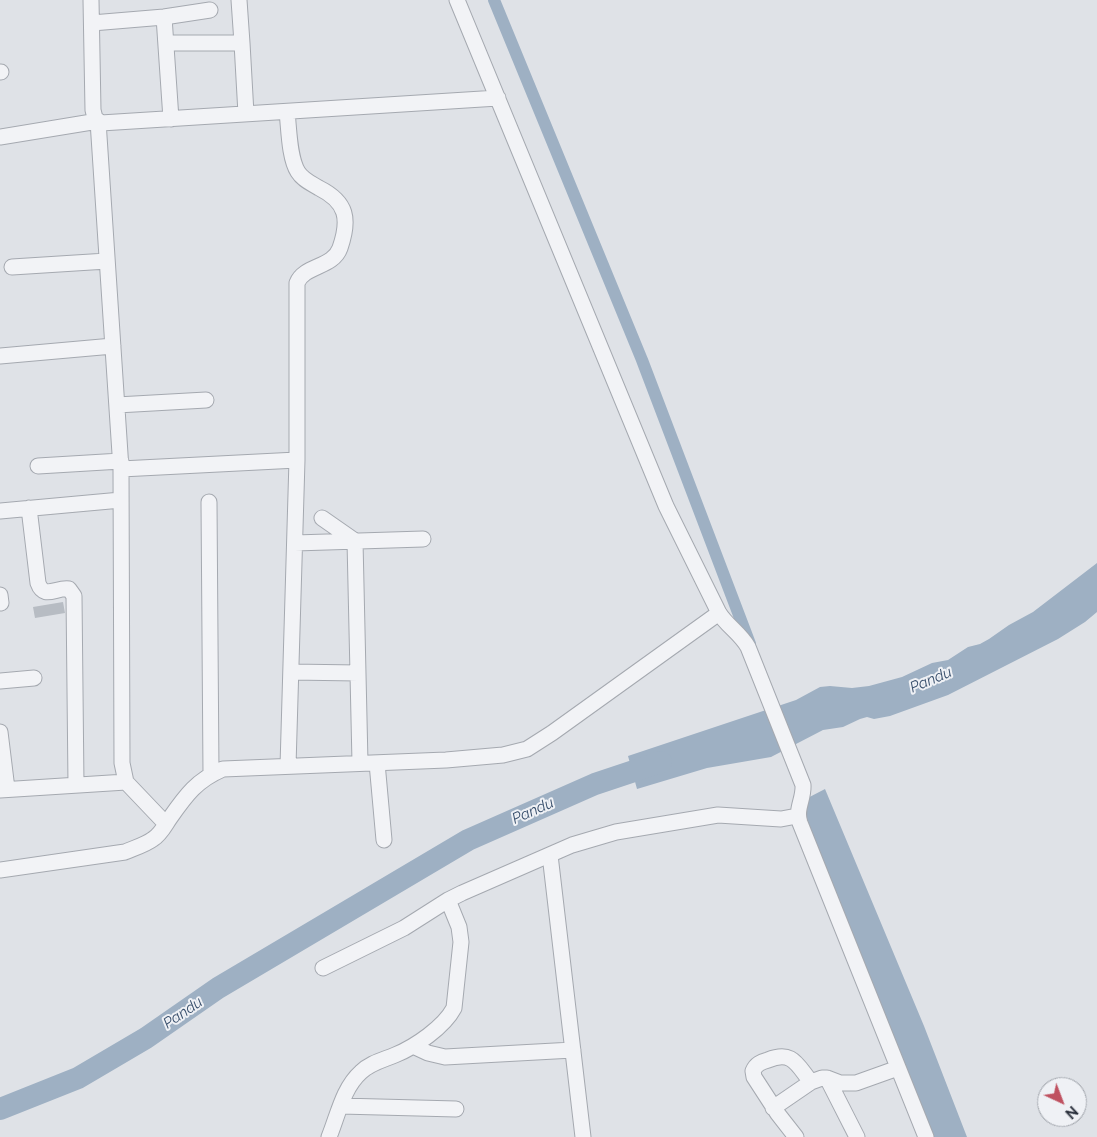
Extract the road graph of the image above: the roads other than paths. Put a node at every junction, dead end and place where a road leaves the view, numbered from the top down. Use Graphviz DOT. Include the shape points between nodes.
graph roads {
  1 [pos="91,0"];
  2 [pos="240,0"];
  3 [pos="457,0"];
  4 [pos="210,10"];
  5 [pos="164,17"];
  6 [pos="92,23"];
  7 [pos="166,43"];
  8 [pos="242,43"];
  9 [pos="498,98"];
  10 [pos="287,112"];
  11 [pos="246,114"];
  12 [pos="171,119"];
  13 [pos="98,121"];
  14 [pos="0,137"];
  15 [pos="107,261"];
  16 [pos="12,267"];
  17 [pos="113,346"];
  18 [pos="0,356"];
  19 [pos="206,400"];
  20 [pos="117,405"];
  21 [pos="297,460"];
  22 [pos="121,465"];
  23 [pos="38,466"];
  24 [pos="121,500"];
  25 [pos="209,502"];
  26 [pos="29,508"];
  27 [pos="0,511"];
  28 [pos="322,518"];
  29 [pos="423,539"];
  30 [pos="355,541"];
  31 [pos="295,543"];
  32 [pos="719,613"];
  33 [pos="291,672"];
  34 [pos="358,672"];
  35 [pos="34,678"];
  36 [pos="0,681"];
  37 [pos="0,732"];
  38 [pos="360,763"];
  39 [pos="377,763"];
  40 [pos="288,766"];
  41 [pos="211,774"];
  42 [pos="126,782"];
  43 [pos="76,785"];
  44 [pos="4,790"];
  45 [pos="797,816"];
  46 [pos="166,824"];
  47 [pos="384,840"];
  48 [pos="550,854"];
  49 [pos="0,870"];
  50 [pos="448,900"];
  51 [pos="323,968"];
  52 [pos="413,1046"];
  53 [pos="573,1050"];
  54 [pos="898,1068"];
  55 [pos="827,1078"];
  56 [pos="811,1082"];
  57 [pos="341,1106"];
  58 [pos="456,1108"];
  59 [pos="773,1108"];
  60 [pos="329,1137"];
  61 [pos="583,1137"];
  62 [pos="796,1137"];
  63 [pos="857,1137"];
  64 [pos="926,1137"];
  1 -- 6 [label="street"];
  2 -- 8 [label="street"];
  3 -- 9 [label="street"];
  4 -- 5 [label="street"];
  5 -- 6 [label="street"];
  5 -- 7 [label="street"];
  6 -- 13 [label="street" via="93,110"];
  7 -- 8 [label="street"];
  7 -- 12 [label="street"];
  8 -- 11 [label="street"];
  9 -- 10 [label="street"];
  9 -- 32 [label="street" via="666,506"];
  10 -- 11 [label="street"];
  10 -- 21 [label="street" via="298,172 305,180 334,196 346,220 338,254 302,275 297,283"];
  11 -- 12 [label="street"];
  12 -- 13 [label="street"];
  13 -- 14 [label="street"];
  13 -- 15 [label="street"];
  15 -- 16 [label="street"];
  15 -- 17 [label="street"];
  17 -- 18 [label="street"];
  17 -- 20 [label="street"];
  19 -- 20 [label="street"];
  20 -- 22 [label="street"];
  21 -- 22 [label="street"];
  21 -- 31 [label="street"];
  22 -- 23 [label="street"];
  22 -- 24 [label="street"];
  24 -- 26 [label="street"];
  24 -- 42 [label="street" via="122,763"];
  25 -- 41 [label="street"];
  26 -- 27 [label="street"];
  26 -- 43 [label="street" via="40,588 47,592 69,589 74,596"];
  28 -- 30 [label="street"];
  29 -- 30 [label="street"];
  30 -- 31 [label="street"];
  30 -- 34 [label="street"];
  31 -- 33 [label="street"];
  32 -- 39 [label="street" via="527,749 503,755"];
  32 -- 45 [label="street" via="748,647 796,766 803,785"];
  33 -- 34 [label="street"];
  33 -- 40 [label="street"];
  34 -- 38 [label="street"];
  35 -- 36 [label="street"];
  37 -- 44 [label="street"];
  38 -- 39 [label="street"];
  38 -- 40 [label="street"];
  39 -- 47 [label="street"];
  40 -- 41 [label="street" via="224,769"];
  41 -- 46 [label="street" via="186,796"];
  42 -- 43 [label="street"];
  42 -- 46 [label="street"];
  43 -- 44 [label="street"];
  45 -- 48 [label="street" via="781,819 724,815 694,818 594,838"];
  45 -- 54 [label="street"];
  46 -- 49 [label="street" via="153,839 125,852"];
  48 -- 50 [label="street"];
  48 -- 53 [label="street"];
  50 -- 51 [label="street" via="404,928"];
  50 -- 52 [label="street" via="459,927 461,942 454,1008 450,1016"];
  52 -- 53 [label="street" via="445,1057"];
  52 -- 57 [label="street" via="367,1066 352,1081"];
  53 -- 61 [label="street"];
  54 -- 55 [label="street" via="856,1083 840,1083"];
  54 -- 64 [label="street"];
  55 -- 56 [label="street"];
  55 -- 63 [label="street"];
  56 -- 59 [label="street"];
  56 -- 59 [label="street" via="789,1057 779,1056 759,1063 753,1071 754,1077"];
  57 -- 58 [label="street"];
  57 -- 60 [label="street"];
  59 -- 62 [label="street"];
}
